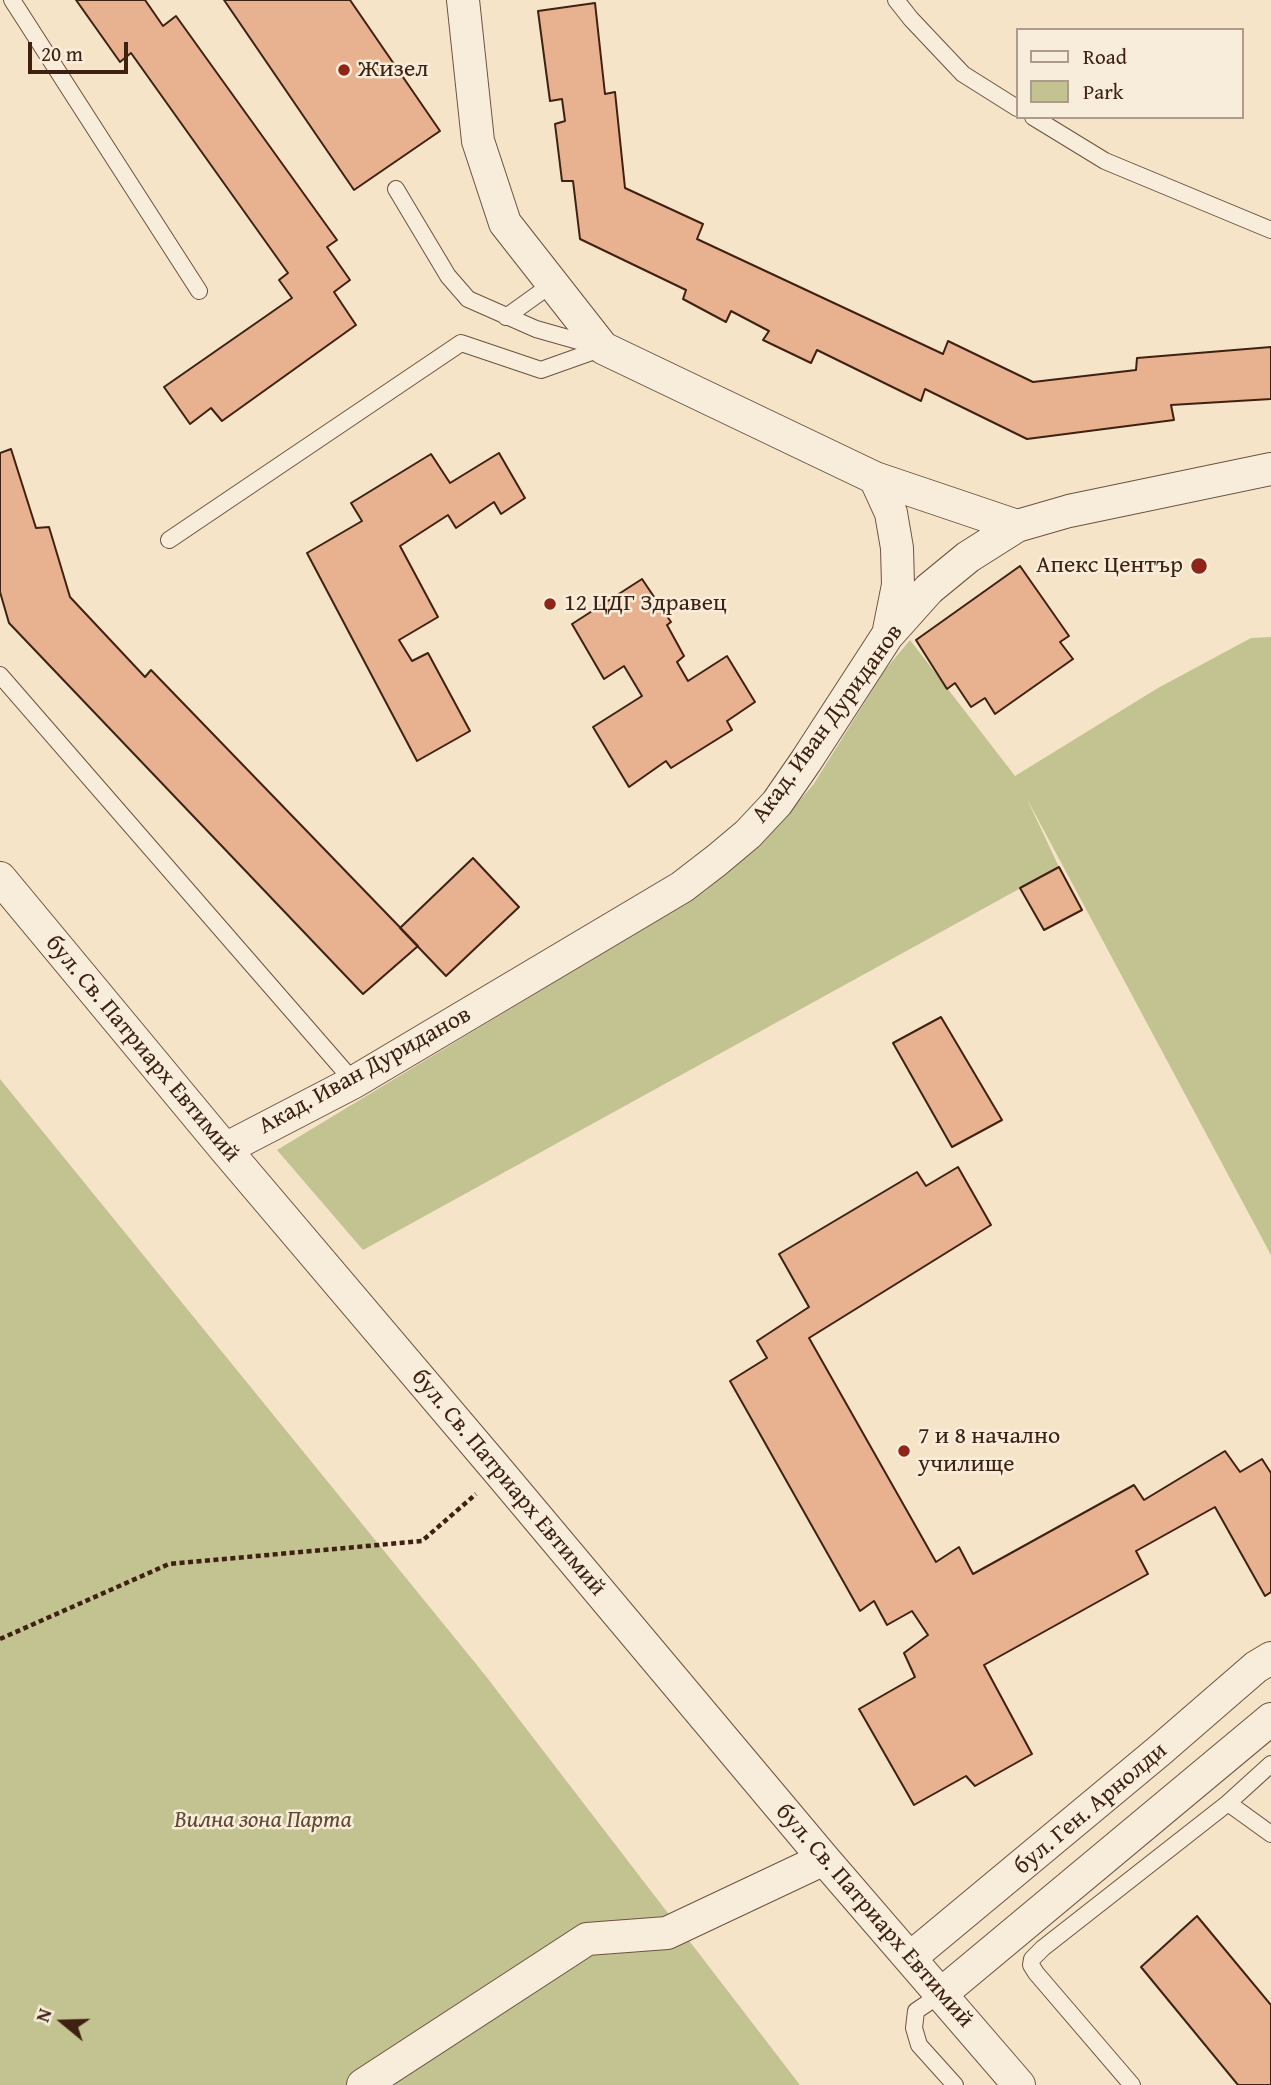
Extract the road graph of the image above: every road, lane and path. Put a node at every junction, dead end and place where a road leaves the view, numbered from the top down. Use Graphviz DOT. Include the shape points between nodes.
graph roads {
  1 [pos="12,0"];
  2 [pos="463,0"];
  3 [pos="896,0"];
  4 [pos="1016,107"];
  5 [pos="1036,119"];
  6 [pos="396,189"];
  7 [pos="1271,230"];
  8 [pos="552,284"];
  9 [pos="199,291"];
  10 [pos="506,317"];
  11 [pos="603,348"];
  12 [pos="1271,469"];
  13 [pos="875,478"];
  14 [pos="1017,526"];
  15 [pos="169,540"];
  16 [pos="887,636"];
  17 [pos="0,675"];
  18 [pos="0,878"];
  19 [pos="354,1082"];
  20 [pos="225,1149"];
  21 [pos="500,1473"];
  22 [pos="0,1639"];
  23 [pos="1271,1658"];
  24 [pos="1271,1719"];
  25 [pos="1271,1764"];
  26 [pos="1228,1803"];
  27 [pos="1271,1834"];
  28 [pos="824,1859"];
  29 [pos="1008,1937"];
  30 [pos="910,1958"];
  31 [pos="1032,1959"];
  32 [pos="941,1994"];
  33 [pos="363,2085"];
  34 [pos="954,2085"];
  35 [pos="1019,2085"];
  36 [pos="1132,2085"];
  1 -- 9 [label="lane"];
  2 -- 8 [label="street" via="478,141 505,223"];
  3 -- 4 [label="lane" via="963,74"];
  5 -- 7 [label="lane" via="1105,161"];
  6 -- 10 [label="lane" via="448,276 468,299"];
  8 -- 10 [label="lane"];
  8 -- 11 [label="street"];
  10 -- 11 [label="lane"];
  11 -- 13 [label="street"];
  11 -- 15 [label="lane" via="541,370 461,343"];
  12 -- 14 [label="street, Акад. Иван Дуриданов" via="1107,502"];
  13 -- 14 [label="street"];
  13 -- 16 [label="street" via="891,513 897,548 898,585"];
  14 -- 16 [label="street, Акад. Иван Дуриданов" via="948,572"];
  16 -- 19 [label="street, Акад. Иван Дуриданов" via="777,803 717,860 682,887"];
  17 -- 19 [label="lane"];
  18 -- 20 [label="street, бул. Св. Патриарх Евтимий"];
  19 -- 20 [label="street, Акад. Иван Дуриданов"];
  20 -- 21 [label="street, бул. Св. Патриарх Евтимий"];
  21 -- 22 [label="path" via="422,1541 169,1564"];
  21 -- 28 [label="street, бул. Св. Патриарх Евтимий"];
  23 -- 30 [label="street, бул. Ген. Арнолди"];
  24 -- 29 [label="street, бул. Ген. Арнолди"];
  25 -- 26 [label="lane"];
  26 -- 27 [label="lane"];
  26 -- 31 [label="lane"];
  28 -- 30 [label="street, бул. Св. Патриарх Евтимий"];
  28 -- 33 [label="street" via="667,1933 587,1939"];
  29 -- 31 [label="lane"];
  29 -- 32 [label="street, бул. Ген. Арнолди"];
  30 -- 32 [label="street, бул. Св. Патриарх Евтимий"];
  31 -- 36 [label="lane" via="1035,1973"];
  32 -- 34 [label="lane" via="916,2011 914,2028 919,2045"];
  32 -- 35 [label="street, бул. Св. Патриарх Евтимий"];
}
